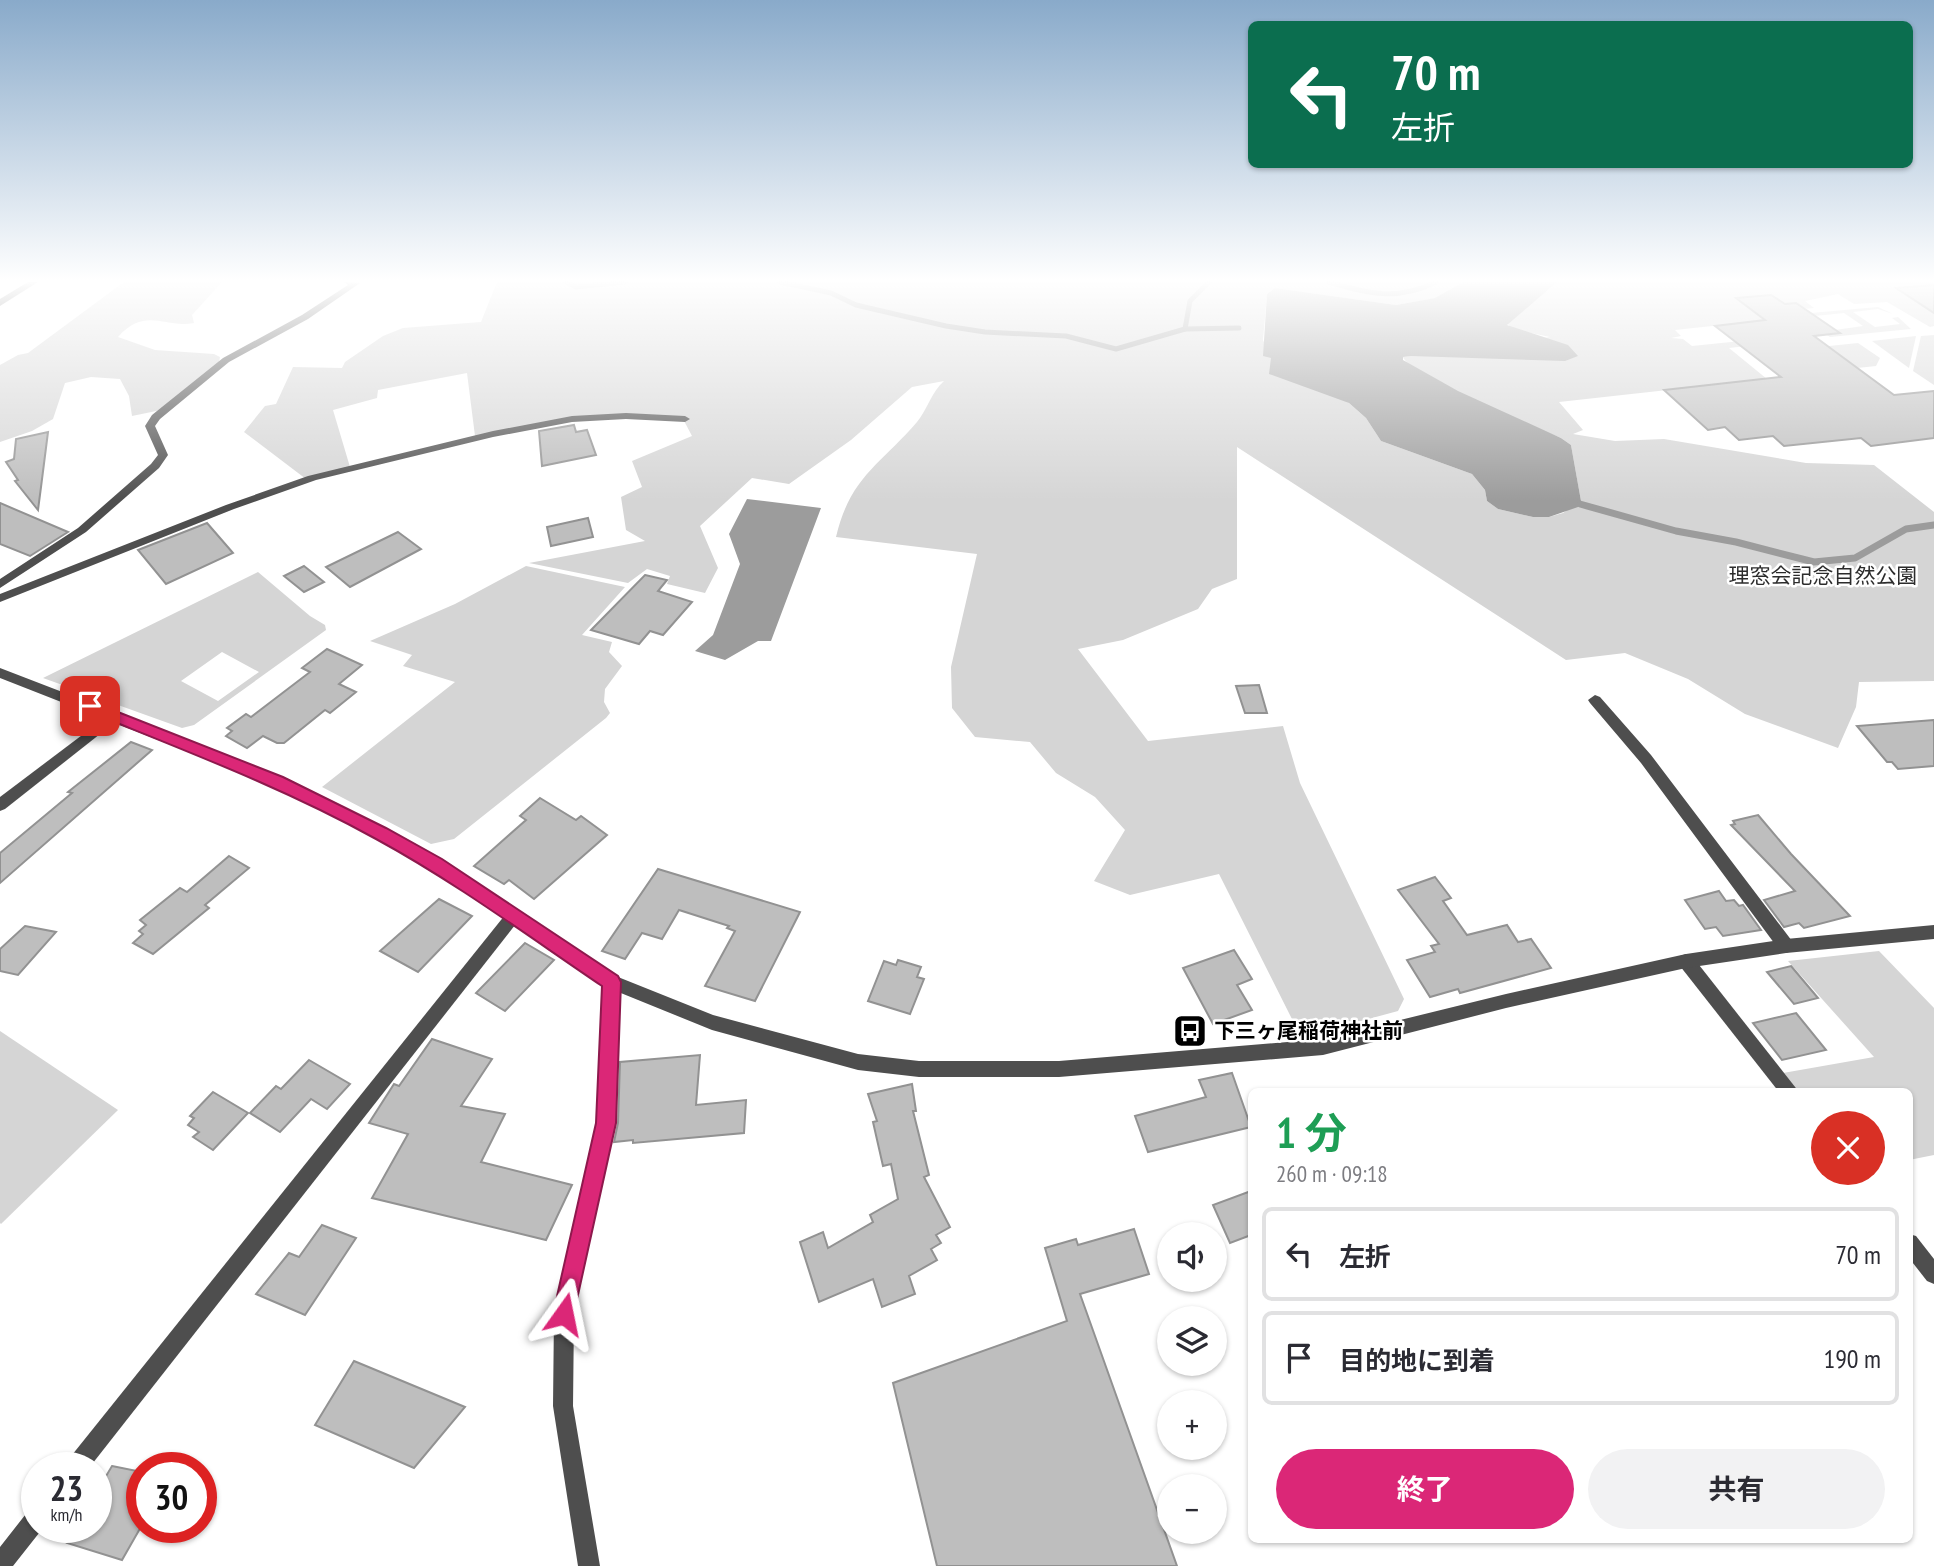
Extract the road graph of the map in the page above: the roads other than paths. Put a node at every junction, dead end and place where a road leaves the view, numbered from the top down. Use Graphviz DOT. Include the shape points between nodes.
graph roads {
  1 [pos="235,355"];
  2 [pos="685,419"];
  3 [pos="0,584"];
  4 [pos="0,598"];
  5 [pos="0,673"];
  6 [pos="1595,700"];
  7 [pos="114,716"];
  8 [pos="0,804"];
  9 [pos="514,915"];
  10 [pos="1934,932"];
  11 [pos="1786,946"];
  12 [pos="1686,961"];
  13 [pos="612,982"];
  14 [pos="1787,1088"];
  15 [pos="1913,1248"];
  16 [pos="1934,1274"];
  17 [pos="89,1452"];
  18 [pos="21,1538"];
  19 [pos="0,1564"];
  20 [pos="589,1566"];
  1 -- 3 [label="street" via="156,417 150,426 163,455 155,466 82,530"];
  2 -- 4 [label="street" via="572,419 312,478"];
  5 -- 7 [label="street"];
  6 -- 11 [label="street" via="1646,759"];
  7 -- 8 [label="street"];
  7 -- 9 [label="street" via="278,781 436,864"];
  9 -- 13 [label="street"];
  9 -- 17 [label="street"];
  10 -- 11 [label="street"];
  11 -- 12 [label="street"];
  12 -- 13 [label="street" via="1323,1047 1059,1069 919,1069 858,1062 712,1022"];
  12 -- 14 [label="street"];
  13 -- 20 [label="street" via="606,1123 564,1314 563,1406"];
  15 -- 16 [label="street"];
  18 -- 19 [label="street"];
}
